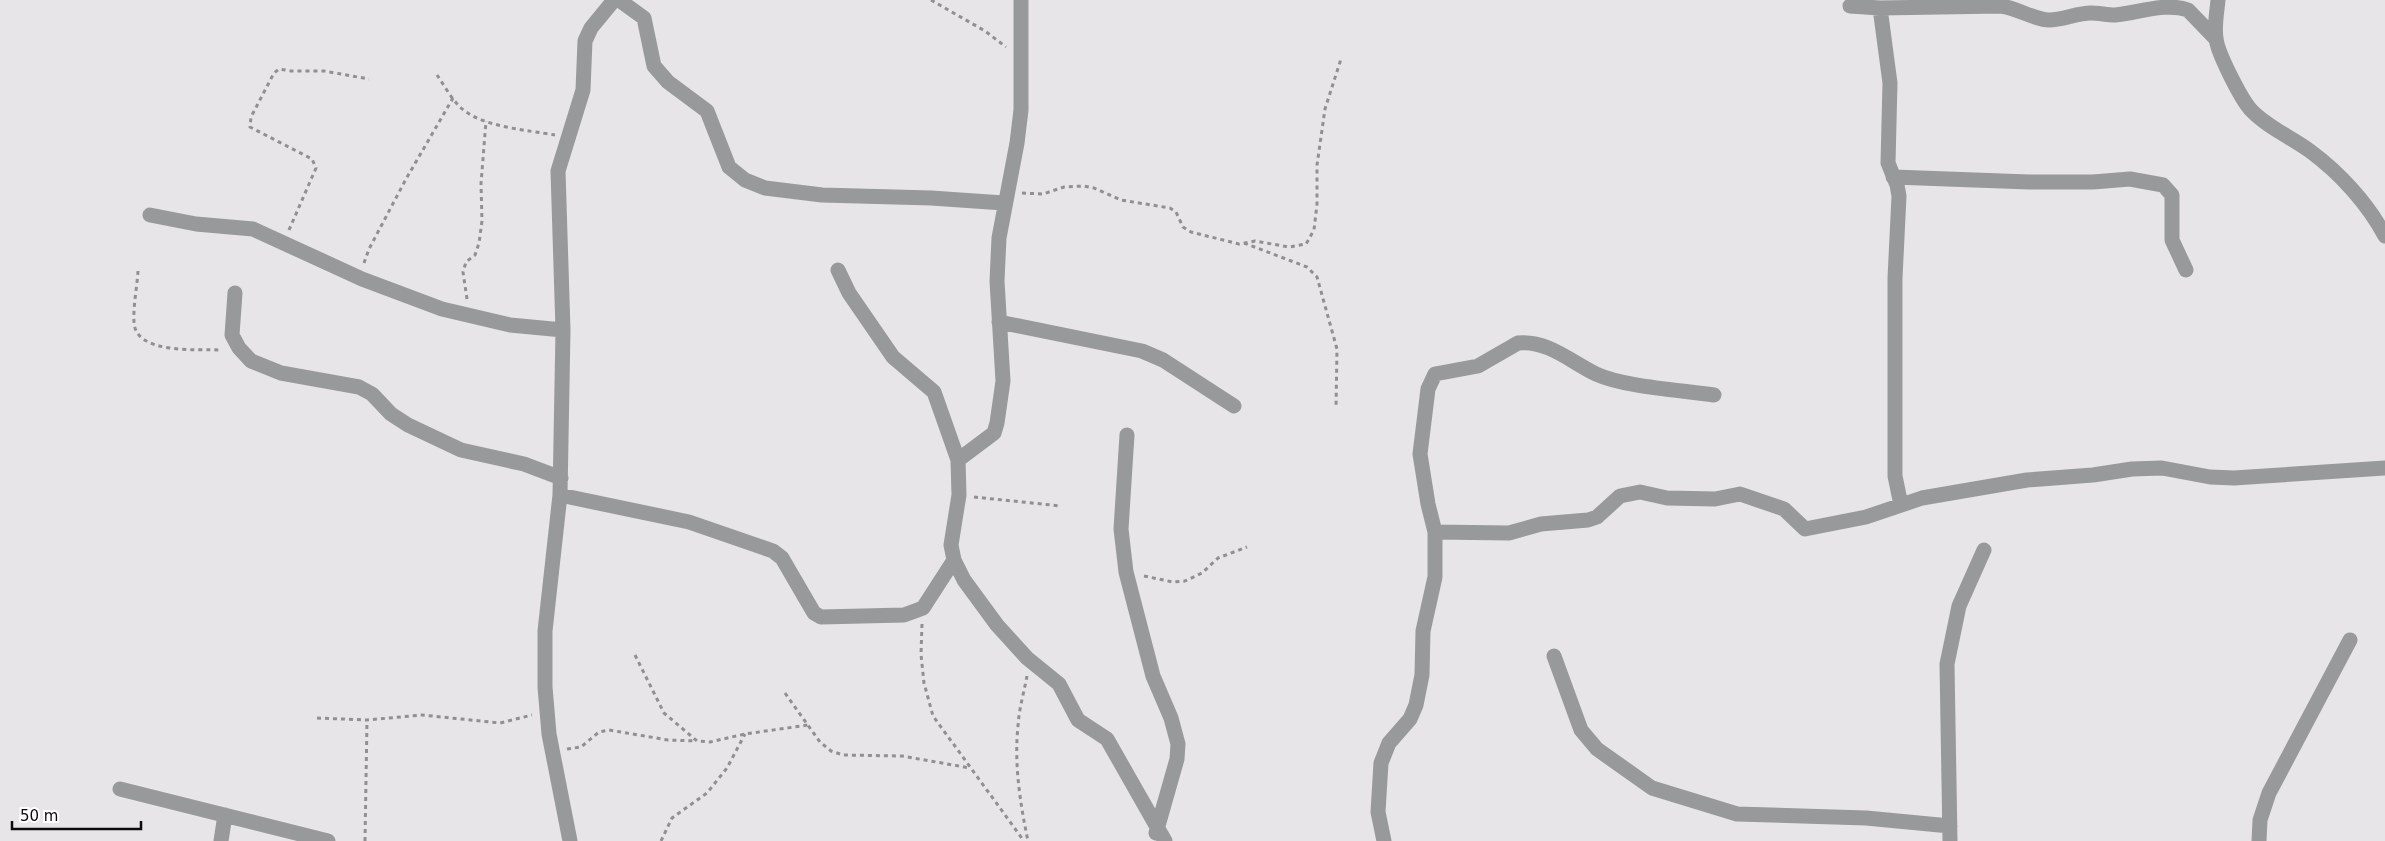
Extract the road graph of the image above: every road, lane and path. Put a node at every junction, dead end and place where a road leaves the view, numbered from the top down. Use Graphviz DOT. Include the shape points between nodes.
graph roads {
  1 [pos="614,0"];
  2 [pos="618,0"];
  3 [pos="931,0"];
  4 [pos="1021,0"];
  5 [pos="2218,0"];
  6 [pos="1850,6"];
  7 [pos="1880,8"];
  8 [pos="2216,39"];
  9 [pos="1021,58"];
  10 [pos="1341,59"];
  11 [pos="437,75"];
  12 [pos="369,79"];
  13 [pos="453,98"];
  14 [pos="486,121"];
  15 [pos="568,137"];
  16 [pos="1893,177"];
  17 [pos="1006,198"];
  18 [pos="150,215"];
  19 [pos="2385,236"];
  20 [pos="283,242"];
  21 [pos="1244,243"];
  22 [pos="838,270"];
  23 [pos="2186,270"];
  24 [pos="138,271"];
  25 [pos="366,281"];
  26 [pos="234,293"];
  27 [pos="469,315"];
  28 [pos="999,322"];
  29 [pos="563,330"];
  30 [pos="240,350"];
  31 [pos="1714,395"];
  32 [pos="1234,406"];
  33 [pos="1336,408"];
  34 [pos="1126,435"];
  35 [pos="958,460"];
  36 [pos="2385,468"];
  37 [pos="561,478"];
  38 [pos="560,495"];
  39 [pos="959,495"];
  40 [pos="1901,505"];
  41 [pos="1061,506"];
  42 [pos="1436,532"];
  43 [pos="1247,548"];
  44 [pos="1984,550"];
  45 [pos="954,560"];
  46 [pos="1126,572"];
  47 [pos="923,608"];
  48 [pos="2350,640"];
  49 [pos="635,655"];
  50 [pos="1554,656"];
  51 [pos="1028,658"];
  52 [pos="785,693"];
  53 [pos="547,713"];
  54 [pos="317,718"];
  55 [pos="367,720"];
  56 [pos="808,725"];
  57 [pos="744,734"];
  58 [pos="699,742"];
  59 [pos="553,757"];
  60 [pos="970,768"];
  61 [pos="120,789"];
  62 [pos="224,815"];
  63 [pos="1950,834"];
  64 [pos="1159,837"];
  65 [pos="221,841"];
  66 [pos="328,841"];
  67 [pos="365,841"];
  68 [pos="570,841"];
  69 [pos="661,841"];
  70 [pos="1024,841"];
  71 [pos="1028,841"];
  72 [pos="1384,841"];
  73 [pos="2259,841"];
  1 -- 15 [label="street" via="591,28 586,41 584,90"];
  2 -- 17 [label="street" via="644,18 654,66 668,82 706,111 729,167 745,180 765,188 822,195"];
  3 -- 9 [label="path" via="985,31"];
  4 -- 9 [label="street"];
  5 -- 8 [label="street"];
  6 -- 7 [label="street"];
  7 -- 8 [label="street" via="2001,6 2014,7 2050,20 2090,13 2114,15 2182,8"];
  7 -- 16 [label="street" via="1890,83 1888,163"];
  8 -- 19 [label="street" via="2240,94 2251,110 2311,152 2346,184 2373,214"];
  9 -- 17 [label="street" via="1021,110"];
  10 -- 21 [label="path" via="1325,108 1317,165 1314,230 1309,241 1299,246 1255,241"];
  11 -- 13 [label="path"];
  12 -- 20 [label="path" via="324,71 290,72 279,69 274,73 251,117 250,126 312,159 316,168"];
  13 -- 14 [label="path" via="470,114"];
  13 -- 25 [label="path" via="369,249 363,268"];
  14 -- 15 [label="path"];
  14 -- 27 [label="path" via="479,243 463,272"];
  15 -- 29 [label="street" via="558,171"];
  16 -- 23 [label="street" via="2029,182 2130,179 2163,185 2172,195 2172,240"];
  16 -- 40 [label="street" via="1899,196 1895,278 1895,476"];
  17 -- 21 [label="path" via="1043,194 1064,187 1094,188 1120,200 1170,208 1176,212 1185,230"];
  17 -- 28 [label="street" via="999,238"];
  18 -- 20 [label="street" via="196,224 252,229"];
  20 -- 25 [label="street"];
  21 -- 33 [label="path" via="1307,267 1317,278 1337,349"];
  22 -- 35 [label="street" via="849,293 893,357 934,392"];
  24 -- 30 [label="path" via="134,323 136,332 144,341 182,349"];
  25 -- 27 [label="street" via="442,309"];
  26 -- 30 [label="street" via="231,327"];
  27 -- 29 [label="street" via="510,325"];
  28 -- 32 [label="street" via="1142,351 1163,360"];
  28 -- 35 [label="street" via="1003,381 996,429"];
  29 -- 37 [label="street"];
  30 -- 37 [label="street" via="251,361 280,373 359,387 408,425 461,450 524,464"];
  31 -- 42 [label="street" via="1606,377 1550,348 1525,342 1478,366 1436,374 1428,389 1420,454"];
  34 -- 46 [label="street" via="1121,530"];
  35 -- 39 [label="street"];
  36 -- 40 [label="street" via="2234,478 2162,468 2132,469 2026,480 1922,498"];
  37 -- 38 [label="street"];
  38 -- 47 [label="street" via="689,522 773,552 782,558 814,612 821,616 904,615"];
  38 -- 53 [label="street" via="546,631"];
  39 -- 41 [label="path"];
  39 -- 45 [label="street" via="951,545"];
  40 -- 42 [label="street" via="1866,518 1805,529 1784,509 1740,494 1715,499 1667,498 1640,492 1620,496 1597,517 1588,520 1541,524 1509,533"];
  42 -- 72 [label="street" via="1435,577 1424,631 1422,675 1416,705 1410,719 1389,743 1381,764 1378,812"];
  43 -- 46 [label="path" via="1218,558 1202,573 1185,581 1173,582"];
  44 -- 63 [label="street" via="1959,606 1947,664"];
  45 -- 47 [label="street"];
  45 -- 51 [label="street" via="964,580 997,625"];
  46 -- 64 [label="street" via="1152,676 1178,744"];
  47 -- 60 [label="path" via="921,655 933,716"];
  48 -- 73 [label="street" via="2269,793 2260,820"];
  49 -- 58 [label="path" via="664,713"];
  50 -- 63 [label="street" via="1581,730 1596,749 1652,788 1737,814 1866,818"];
  51 -- 64 [label="street" via="1059,684 1078,720 1107,739 1119,756"];
  51 -- 71 [label="path" via="1018,725 1017,761"];
  52 -- 56 [label="path"];
  53 -- 55 [label="path" via="500,723 422,715"];
  53 -- 59 [label="street"];
  54 -- 55 [label="path"];
  55 -- 67 [label="path"];
  56 -- 57 [label="path"];
  56 -- 60 [label="path" via="820,742 843,755 902,756"];
  57 -- 58 [label="path"];
  57 -- 69 [label="path" via="726,768 706,793 672,818"];
  58 -- 59 [label="path" via="610,730 600,732 581,747 565,749"];
  59 -- 68 [label="street"];
  60 -- 70 [label="path"];
  61 -- 62 [label="street"];
  62 -- 65 [label="street"];
  62 -- 66 [label="street"];
}
